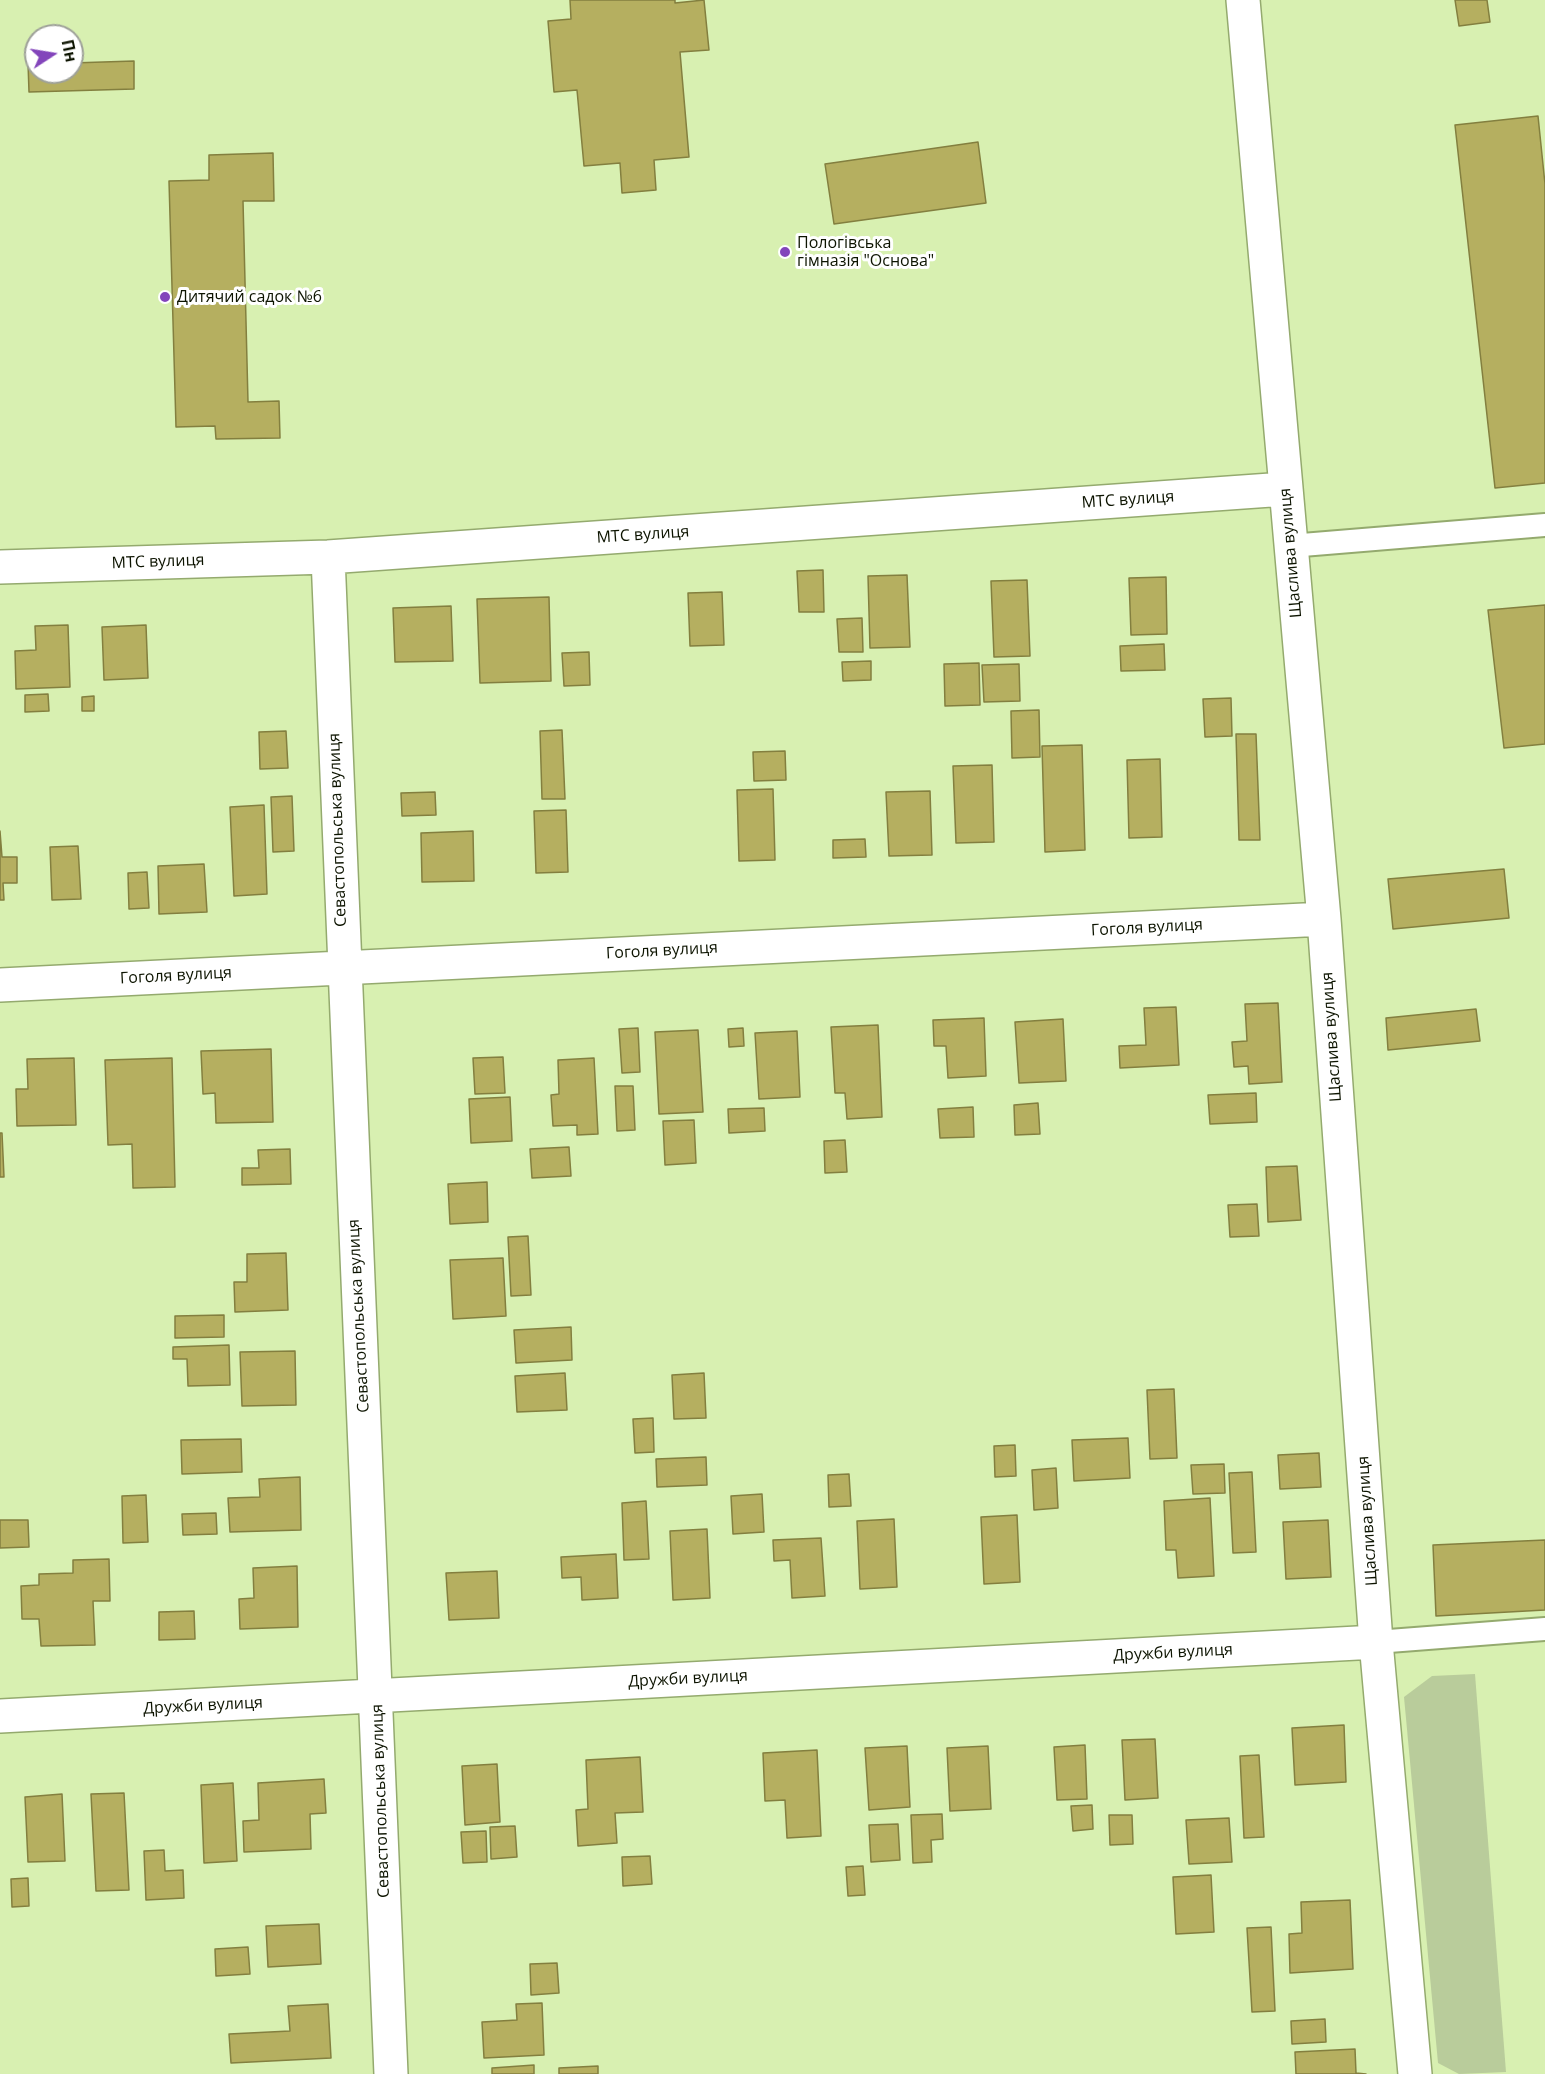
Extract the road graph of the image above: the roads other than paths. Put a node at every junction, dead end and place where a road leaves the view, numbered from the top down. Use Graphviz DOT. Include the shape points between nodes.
graph roads {
  1 [pos="1243,0"];
  2 [pos="1285,489"];
  3 [pos="1545,525"];
  4 [pos="1290,546"];
  5 [pos="328,557"];
  6 [pos="0,567"];
  7 [pos="1324,919"];
  8 [pos="343,967"];
  9 [pos="0,985"];
  10 [pos="1545,1629"];
  11 [pos="1376,1642"];
  12 [pos="377,1696"];
  13 [pos="0,1716"];
  14 [pos="391,2074"];
  15 [pos="1415,2074"];
  1 -- 2 [label="street, Щаслива вулиця"];
  2 -- 4 [label="street, Щаслива вулиця"];
  2 -- 5 [label="street, МТС вулиця"];
  3 -- 4 [label="lane"];
  4 -- 7 [label="street, Щаслива вулиця"];
  5 -- 6 [label="street, МТС вулиця"];
  5 -- 8 [label="street, Севастопольська вулиця"];
  7 -- 8 [label="street, Гоголя вулиця"];
  7 -- 11 [label="street, Щаслива вулиця"];
  8 -- 9 [label="street, Гоголя вулиця"];
  8 -- 12 [label="street, Севастопольська вулиця"];
  10 -- 11 [label="lane"];
  11 -- 12 [label="street, Дружби вулиця"];
  11 -- 15 [label="street, Щаслива вулиця"];
  12 -- 13 [label="street, Дружби вулиця"];
  12 -- 14 [label="street, Севастопольська вулиця"];
}
